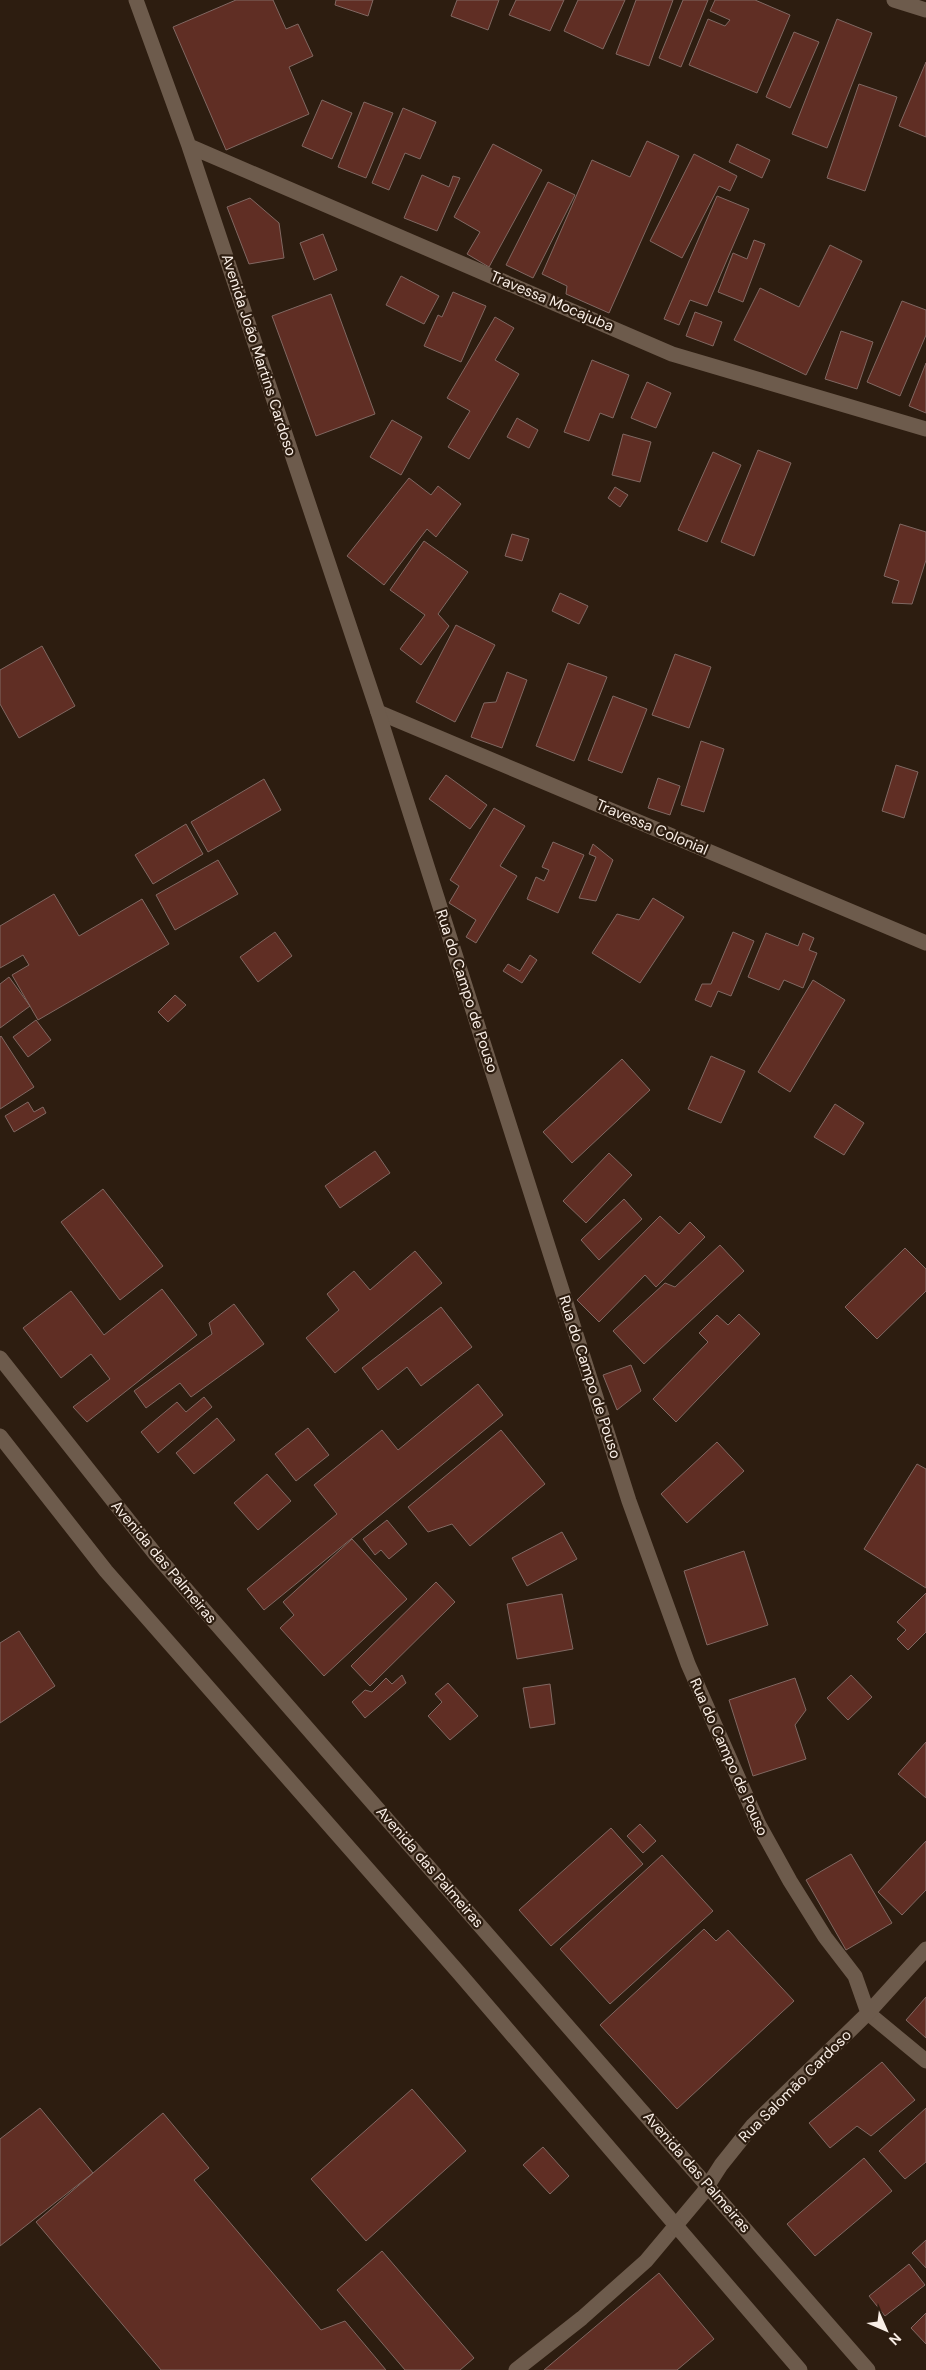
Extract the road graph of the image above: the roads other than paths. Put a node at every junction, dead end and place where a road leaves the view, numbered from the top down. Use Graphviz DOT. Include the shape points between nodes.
graph roads {
  1 [pos="136,0"];
  2 [pos="894,0"];
  3 [pos="926,10"];
  4 [pos="189,146"];
  5 [pos="926,428"];
  6 [pos="378,712"];
  7 [pos="926,943"];
  8 [pos="0,1358"];
  9 [pos="0,1436"];
  10 [pos="926,1949"];
  11 [pos="868,2013"];
  12 [pos="926,2061"];
  13 [pos="709,2185"];
  14 [pos="676,2227"];
  15 [pos="516,2370"];
  16 [pos="800,2370"];
  17 [pos="868,2370"];
  1 -- 4 [label="street, Avenida João Martins Cardoso"];
  2 -- 3 [label="street"];
  4 -- 5 [label="street, Travessa Mocajuba" via="672,354"];
  4 -- 6 [label="street, Avenida João Martins Cardoso"];
  6 -- 7 [label="street, Travessa Colonial"];
  6 -- 11 [label="street, Rua do Campo de Pouso" via="629,1501 688,1664 759,1825 825,1937 855,1976"];
  8 -- 13 [label="street, Avenida das Palmeiras" via="156,1555"];
  9 -- 14 [label="street" via="106,1571 453,1966"];
  10 -- 11 [label="street, Rua Salomão Cardoso"];
  11 -- 12 [label="street"];
  11 -- 13 [label="street, Rua Salomão Cardoso" via="753,2125"];
  13 -- 14 [label="street, Rua Salomão Cardoso"];
  13 -- 17 [label="street, Avenida das Palmeiras"];
  14 -- 15 [label="street, Rua Salomão Cardoso" via="646,2260 582,2318"];
  14 -- 16 [label="street"];
}
